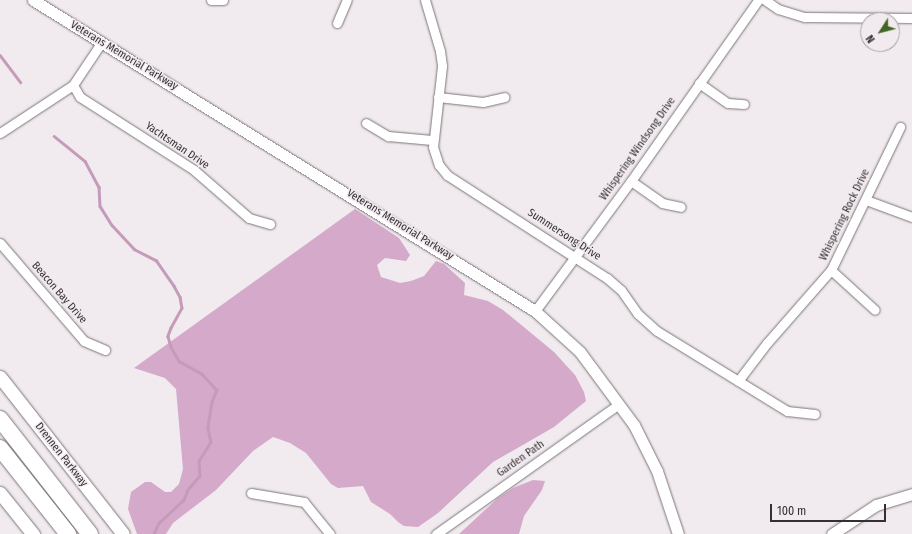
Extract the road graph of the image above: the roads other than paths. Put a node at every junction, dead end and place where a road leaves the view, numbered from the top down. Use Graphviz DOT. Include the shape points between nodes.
graph roads {
  1 [pos="33,0"];
  2 [pos="211,0"];
  3 [pos="223,0"];
  4 [pos="347,0"];
  5 [pos="425,0"];
  6 [pos="758,0"];
  7 [pos="765,0"];
  8 [pos="912,18"];
  9 [pos="337,23"];
  10 [pos="101,43"];
  11 [pos="698,83"];
  12 [pos="73,85"];
  13 [pos="438,97"];
  14 [pos="504,97"];
  15 [pos="744,104"];
  16 [pos="366,123"];
  17 [pos="900,127"];
  18 [pos="0,134"];
  19 [pos="432,140"];
  20 [pos="631,181"];
  21 [pos="866,200"];
  22 [pos="681,207"];
  23 [pos="912,217"];
  24 [pos="270,224"];
  25 [pos="0,243"];
  26 [pos="575,255"];
  27 [pos="831,270"];
  28 [pos="875,310"];
  29 [pos="535,311"];
  30 [pos="105,350"];
  31 [pos="0,377"];
  32 [pos="738,381"];
  33 [pos="619,404"];
  34 [pos="815,414"];
  35 [pos="0,419"];
  36 [pos="0,448"];
  37 [pos="0,493"];
  38 [pos="251,493"];
  39 [pos="912,494"];
  40 [pos="33,534"];
  41 [pos="68,534"];
  42 [pos="90,534"];
  43 [pos="123,534"];
  44 [pos="330,534"];
  45 [pos="436,534"];
  46 [pos="678,534"];
  47 [pos="832,534"];
  1 -- 10 [label="street, Veterans Memorial Parkway"];
  2 -- 3 [label="street"];
  4 -- 9 [label="street"];
  5 -- 13 [label="street, Summersong Drive" via="440,51 442,66"];
  6 -- 11 [label="street, Whispering Windsong Drive"];
  7 -- 8 [label="street" via="778,9 805,16"];
  10 -- 12 [label="street"];
  10 -- 29 [label="street, Veterans Memorial Parkway" via="196,99"];
  11 -- 15 [label="street" via="728,103"];
  11 -- 20 [label="street, Whispering Windsong Drive"];
  12 -- 18 [label="street"];
  12 -- 24 [label="street, Yachtsman Drive" via="80,97 194,170 249,218"];
  13 -- 14 [label="street" via="483,102"];
  13 -- 19 [label="street, Summersong Drive"];
  16 -- 19 [label="street" via="388,136"];
  17 -- 21 [label="street, Whispering Rock Drive"];
  19 -- 26 [label="street, Summersong Drive" via="437,160 447,175"];
  20 -- 22 [label="street" via="662,203"];
  20 -- 26 [label="street, Whispering Windsong Drive"];
  21 -- 23 [label="street"];
  21 -- 27 [label="street, Whispering Rock Drive" via="839,249"];
  25 -- 30 [label="street, Beacon Bay Drive" via="84,341"];
  26 -- 29 [label="street, Whispering Windsong Drive"];
  26 -- 32 [label="street, Summersong Drive" via="612,282 638,314 657,331"];
  27 -- 28 [label="street"];
  27 -- 32 [label="street, Whispering Rock Drive" via="767,343"];
  29 -- 33 [label="street, Veterans Memorial Parkway" via="580,352"];
  31 -- 43 [label="main road, Drennen Parkway"];
  32 -- 34 [label="street, Summersong Drive" via="787,411"];
  33 -- 45 [label="street, Garden Path"];
  33 -- 46 [label="street, Veterans Memorial Parkway" via="648,450"];
  35 -- 42 [label="highway"];
  36 -- 41 [label="highway"];
  37 -- 40 [label="main road"];
  38 -- 44 [label="street" via="304,502"];
  39 -- 47 [label="street" via="876,505"];
}
